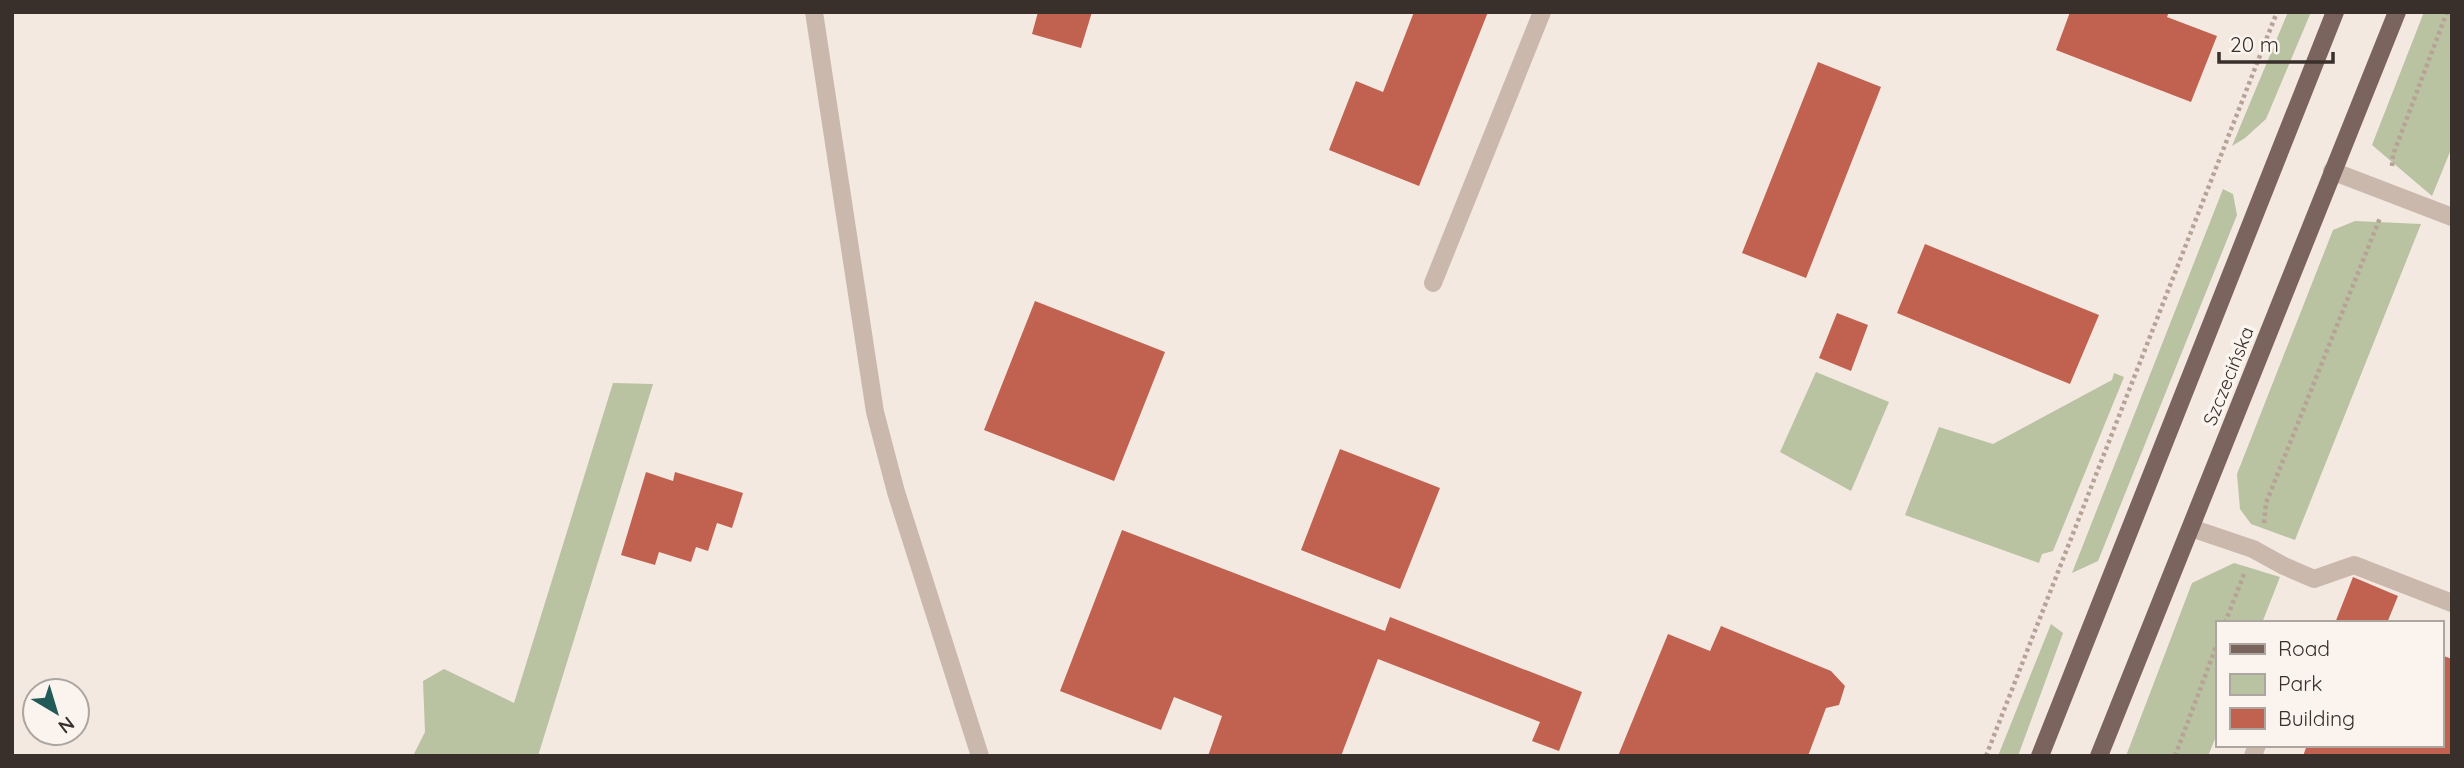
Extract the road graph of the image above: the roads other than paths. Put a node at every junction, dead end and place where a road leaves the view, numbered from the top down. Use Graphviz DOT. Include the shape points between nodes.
graph roads {
  1 [pos="814,12"];
  2 [pos="1542,12"];
  3 [pos="2335,12"];
  4 [pos="2397,12"];
  5 [pos="2332,171"];
  6 [pos="2452,217"];
  7 [pos="1433,283"];
  8 [pos="2191,528"];
  9 [pos="2452,603"];
  10 [pos="974,735"];
  11 [pos="971,756"];
  12 [pos="980,756"];
  13 [pos="2040,756"];
  14 [pos="2099,756"];
  1 -- 10 [label="street" via="875,412"];
  2 -- 7 [label="street"];
  3 -- 13 [label="main road, Szczecińska"];
  4 -- 5 [label="main road, Szczecińska"];
  5 -- 6 [label="street"];
  5 -- 8 [label="main road, Szczecińska"];
  8 -- 9 [label="street" via="2253,549 2314,579 2354,565"];
  8 -- 14 [label="main road, Szczecińska"];
  10 -- 11 [label="street"];
  10 -- 12 [label="street"];
}
